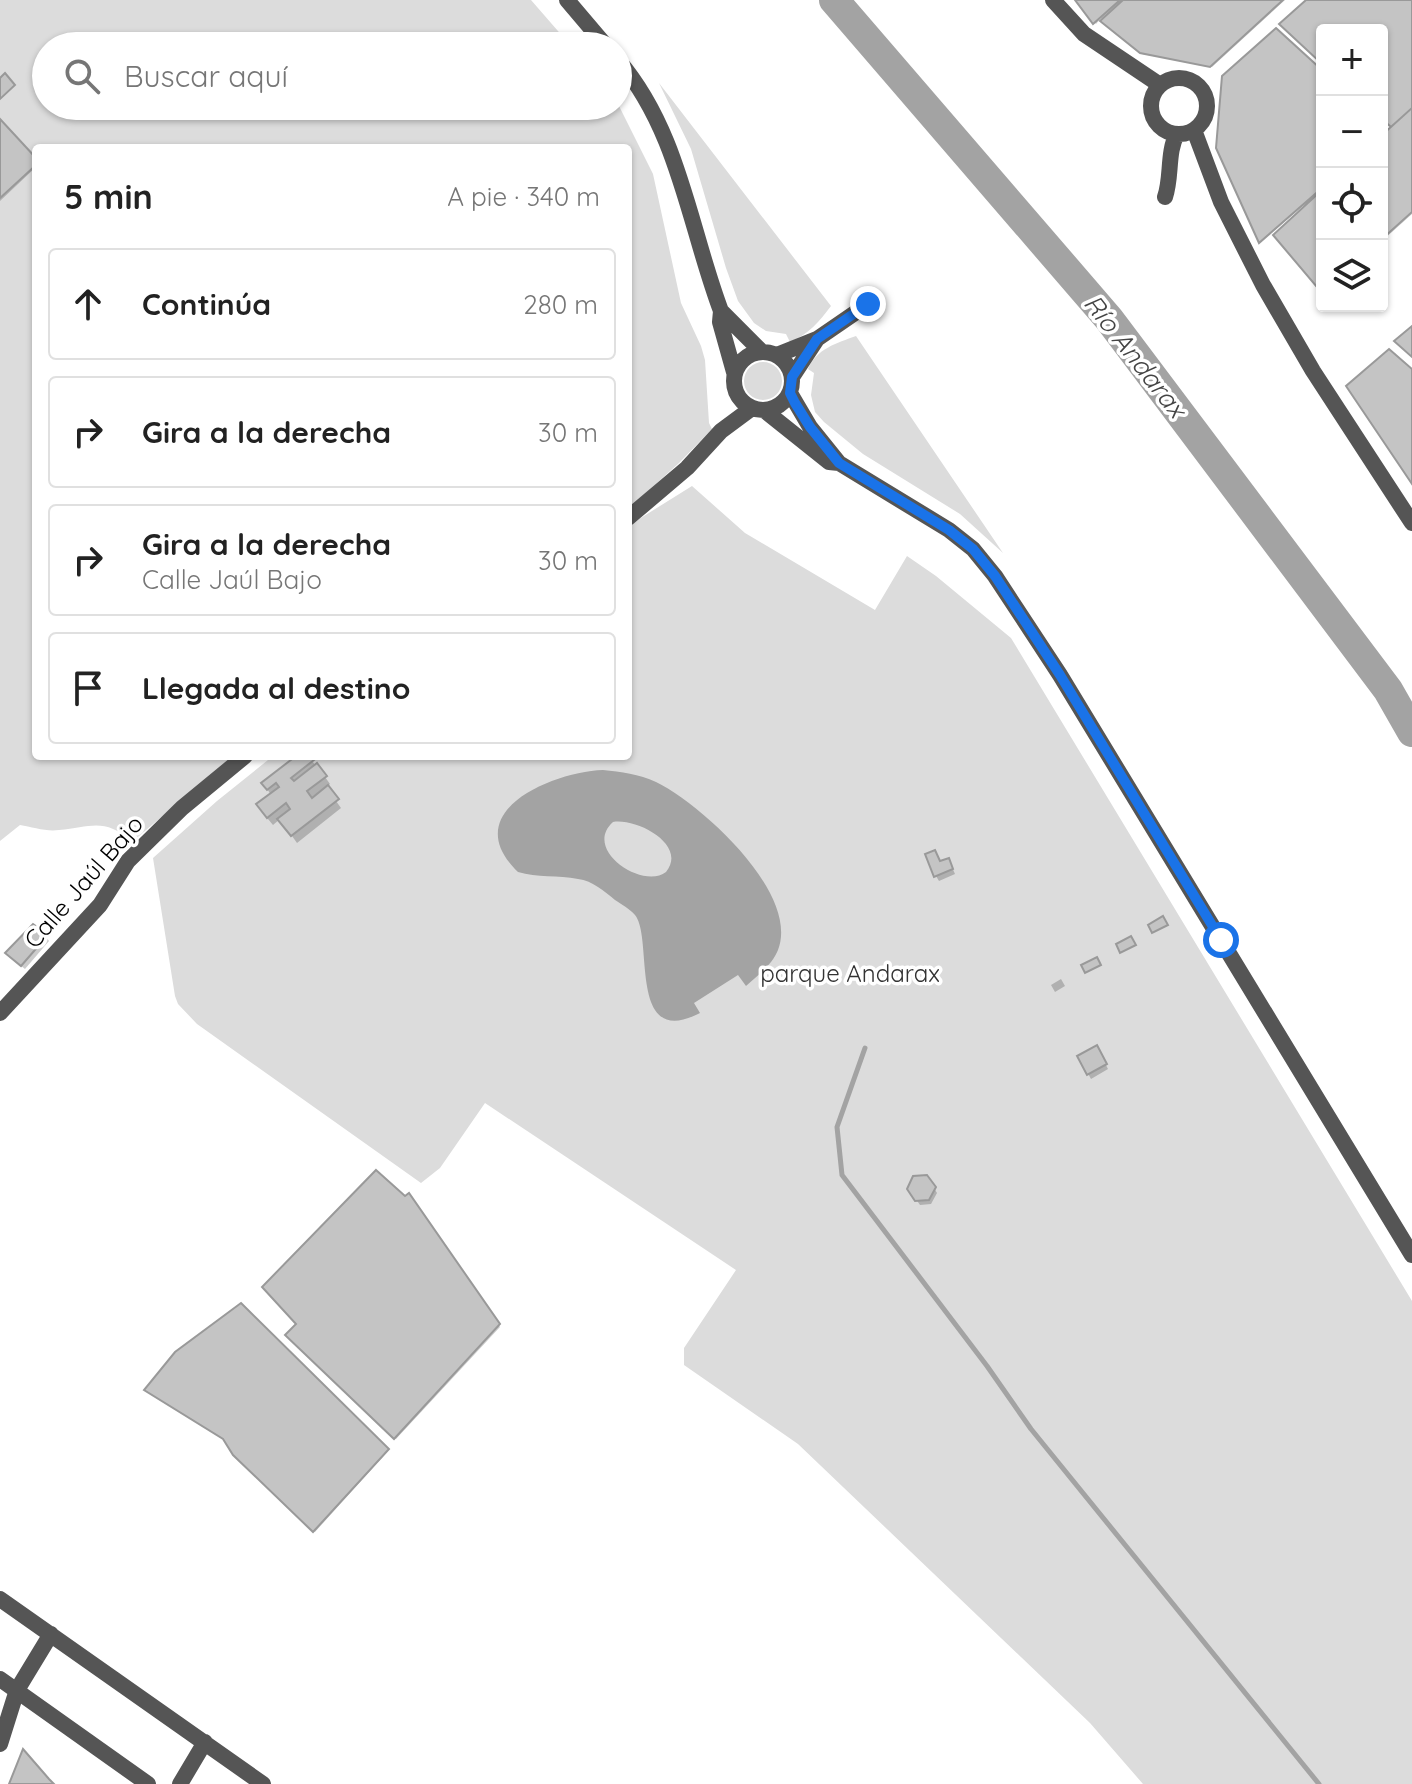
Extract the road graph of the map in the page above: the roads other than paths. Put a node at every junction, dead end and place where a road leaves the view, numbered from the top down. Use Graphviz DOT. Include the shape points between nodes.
graph roads {
  1 [pos="567,0"];
  2 [pos="1053,0"];
  3 [pos="594,32"];
  4 [pos="632,76"];
  5 [pos="1160,85"];
  6 [pos="1194,130"];
  7 [pos="1177,134"];
  8 [pos="1165,197"];
  9 [pos="868,304"];
  10 [pos="721,311"];
  11 [pos="817,339"];
  12 [pos="769,353"];
  13 [pos="734,372"];
  14 [pos="791,385"];
  15 [pos="737,395"];
  16 [pos="758,409"];
  17 [pos="721,431"];
  18 [pos="839,463"];
  19 [pos="632,515"];
  20 [pos="1412,523"];
  21 [pos="240,760"];
  22 [pos="0,1013"];
  23 [pos="1412,1255"];
  24 [pos="0,1599"];
  25 [pos="51,1634"];
  26 [pos="0,1679"];
  27 [pos="17,1690"];
  28 [pos="205,1742"];
  29 [pos="0,1744"];
  30 [pos="148,1784"];
  31 [pos="180,1784"];
  32 [pos="263,1784"];
  1 -- 3 [label="street"];
  2 -- 5 [label="street" via="1084,34"];
  4 -- 10 [label="street" via="667,142"];
  5 -- 6 [label="street" via="1176,78 1200,87 1207,110"];
  5 -- 7 [label="street" via="1151,101 1154,119"];
  6 -- 7 [label="street"];
  6 -- 20 [label="street" via="1221,202 1263,285"];
  7 -- 8 [label="street"];
  9 -- 11 [label="street"];
  10 -- 12 [label="street"];
  10 -- 13 [label="street"];
  11 -- 12 [label="street"];
  11 -- 14 [label="street"];
  12 -- 13 [label="street" via="749,354"];
  12 -- 14 [label="street" via="787,364"];
  13 -- 15 [label="street"];
  14 -- 16 [label="street" via="784,402"];
  14 -- 18 [label="street" via="810,427"];
  15 -- 16 [label="street"];
  15 -- 17 [label="street"];
  16 -- 17 [label="street"];
  16 -- 18 [label="street" via="808,448"];
  17 -- 19 [label="street"];
  18 -- 23 [label="street" via="949,530 995,576"];
  21 -- 22 [label="street, Calle Jaúl Bajo" via="128,861 100,905"];
  24 -- 25 [label="street"];
  25 -- 27 [label="street"];
  25 -- 28 [label="street"];
  26 -- 27 [label="street"];
  27 -- 29 [label="street"];
  27 -- 30 [label="street"];
  28 -- 31 [label="street"];
  28 -- 32 [label="street"];
}
